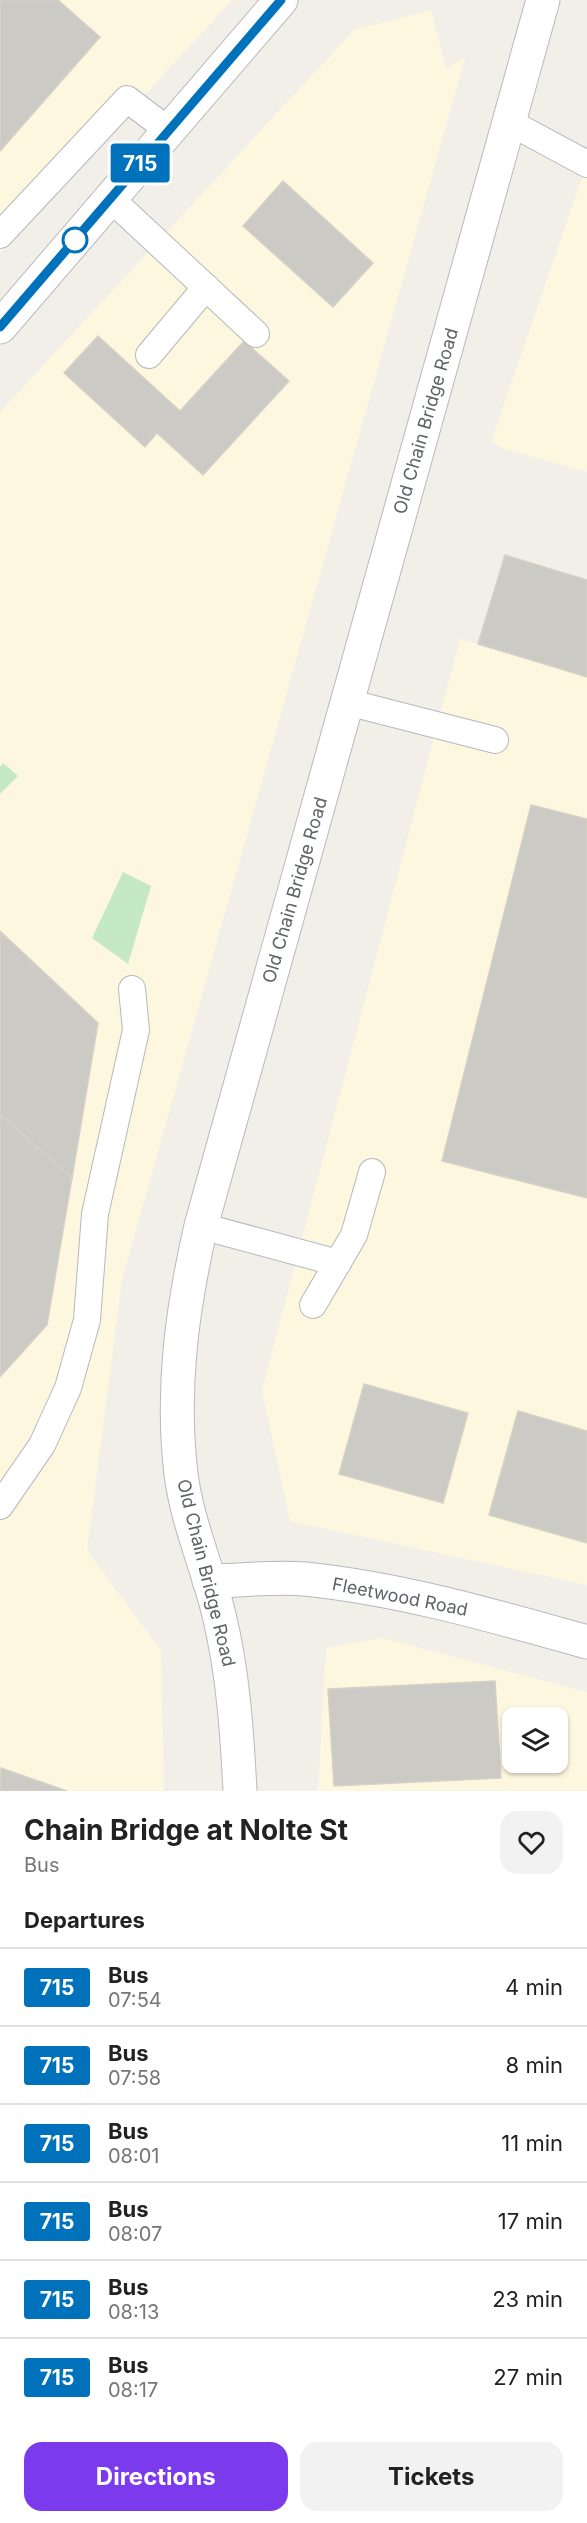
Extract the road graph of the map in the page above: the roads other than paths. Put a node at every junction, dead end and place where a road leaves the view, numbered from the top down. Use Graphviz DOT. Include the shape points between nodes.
graph roads {
  1 [pos="281,0"];
  2 [pos="543,0"];
  3 [pos="509,122"];
  4 [pos="168,130"];
  5 [pos="587,164"];
  6 [pos="110,198"];
  7 [pos="0,235"];
  8 [pos="206,287"];
  9 [pos="0,327"];
  10 [pos="256,334"];
  11 [pos="149,355"];
  12 [pos="347,702"];
  13 [pos="495,740"];
  14 [pos="132,988"];
  15 [pos="372,1172"];
  16 [pos="201,1226"];
  17 [pos="338,1263"];
  18 [pos="313,1305"];
  19 [pos="0,1506"];
  20 [pos="209,1581"];
  21 [pos="587,1642"];
  22 [pos="240,1791"];
  1 -- 4 [label="main road"];
  2 -- 3 [label="main road, Old Chain Bridge Road"];
  3 -- 5 [label="lane"];
  3 -- 12 [label="main road, Old Chain Bridge Road"];
  4 -- 6 [label="main road"];
  4 -- 7 [label="lane" via="128,99"];
  6 -- 8 [label="lane"];
  6 -- 9 [label="main road"];
  8 -- 10 [label="lane"];
  8 -- 11 [label="lane"];
  12 -- 13 [label="lane"];
  12 -- 16 [label="main road, Old Chain Bridge Road"];
  14 -- 19 [label="lane" via="136,1030 94,1214 87,1320 68,1388 42,1445"];
  15 -- 17 [label="lane" via="354,1235"];
  16 -- 17 [label="lane"];
  16 -- 20 [label="main road, Old Chain Bridge Road" via="181,1329 177,1401 182,1476"];
  17 -- 18 [label="lane"];
  20 -- 21 [label="main road, Fleetwood Road" via="303,1579 370,1588 440,1601"];
  20 -- 22 [label="main road, Old Chain Bridge Road" via="230,1674"];
}
